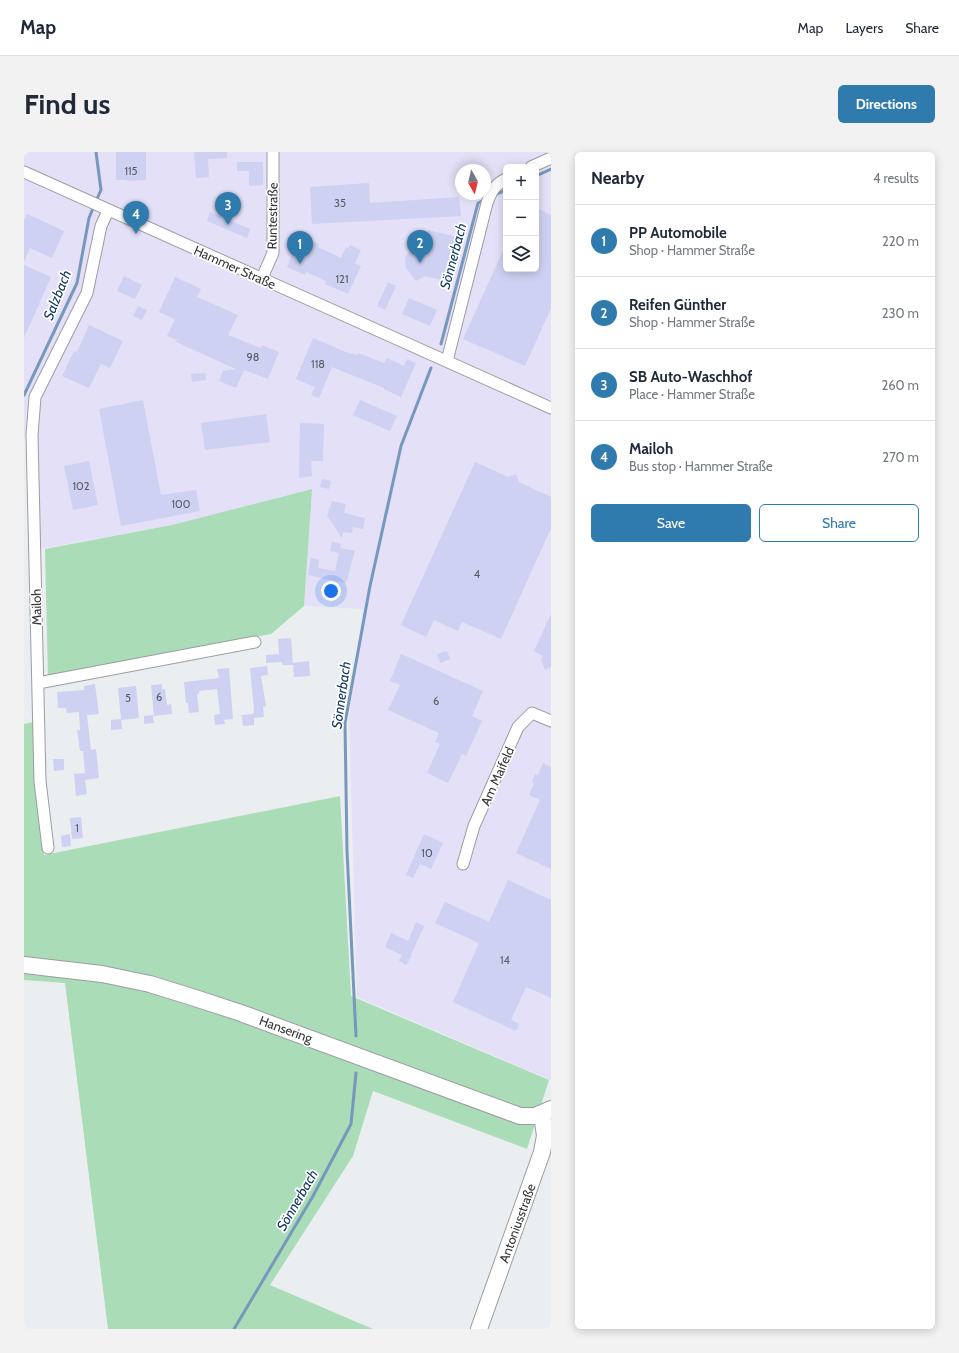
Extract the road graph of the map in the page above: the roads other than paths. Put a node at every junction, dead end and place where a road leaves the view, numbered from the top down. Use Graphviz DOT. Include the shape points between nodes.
graph roads {
  1 [pos="273,152"];
  2 [pos="551,158"];
  3 [pos="538,164"];
  4 [pos="24,172"];
  5 [pos="503,180"];
  6 [pos="105,210"];
  7 [pos="262,278"];
  8 [pos="447,361"];
  9 [pos="551,408"];
  10 [pos="255,642"];
  11 [pos="38,683"];
  12 [pos="551,721"];
  13 [pos="48,848"];
  14 [pos="463,864"];
  15 [pos="24,965"];
  16 [pos="546,1112"];
  17 [pos="479,1329"];
  1 -- 7 [label="street, Runtestraße" via="273,254"];
  2 -- 3 [label="street"];
  4 -- 6 [label="street, Hammer Straße"];
  5 -- 8 [label="street" via="491,191 487,203"];
  6 -- 7 [label="street, Hammer Straße"];
  6 -- 11 [label="street, Mailoh" via="88,292 35,397 32,435"];
  7 -- 8 [label="street, Hammer Straße"];
  8 -- 9 [label="street, Hammer Straße"];
  10 -- 11 [label="street"];
  11 -- 13 [label="street, Mailoh" via="40,781"];
  12 -- 14 [label="street, Am Maifeld" via="532,713 518,727 474,826"];
  15 -- 16 [label="street, Hansering" via="102,974 150,984 238,1012 520,1116 535,1116"];
  16 -- 17 [label="street, Antoniusstraße" via="542,1152"];
}
